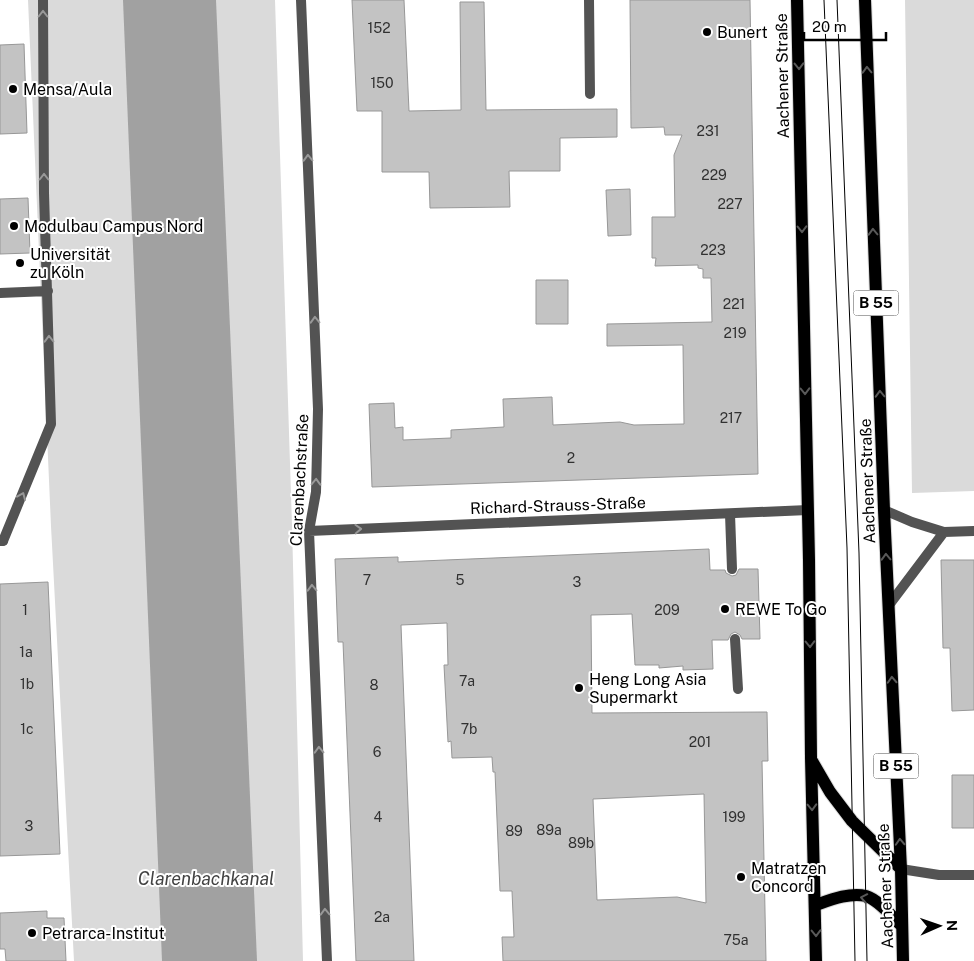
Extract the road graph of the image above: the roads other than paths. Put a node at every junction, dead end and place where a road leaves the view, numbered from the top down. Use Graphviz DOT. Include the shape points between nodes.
graph roads {
  1 [pos="43,0"];
  2 [pos="301,0"];
  3 [pos="589,0"];
  4 [pos="797,0"];
  5 [pos="865,0"];
  6 [pos="590,94"];
  7 [pos="48,291"];
  8 [pos="0,293"];
  9 [pos="808,510"];
  10 [pos="884,510"];
  11 [pos="730,514"];
  12 [pos="309,530"];
  13 [pos="974,531"];
  14 [pos="944,532"];
  15 [pos="2,541"];
  16 [pos="732,569"];
  17 [pos="889,606"];
  18 [pos="735,640"];
  19 [pos="738,689"];
  20 [pos="811,758"];
  21 [pos="901,869"];
  22 [pos="974,876"];
  23 [pos="816,905"];
  24 [pos="902,926"];
  25 [pos="327,961"];
  26 [pos="816,961"];
  27 [pos="903,961"];
  7 -- 1 [label="street, one-way"];
  12 -- 2 [label="street, Clarenbachstraße, one-way" via="316,492 318,409"];
  3 -- 6 [label="street"];
  4 -- 9 [label="main road, Aachener Straße, one-way"];
  10 -- 5 [label="main road, Aachener Straße / B 55, one-way"];
  7 -- 8 [label="street"];
  15 -- 7 [label="street, one-way" via="51,424"];
  9 -- 11 [label="street, Richard-Strauss-Straße"];
  9 -- 20 [label="main road, Aachener Straße, one-way"];
  10 -- 14 [label="street"];
  17 -- 10 [label="main road, Aachener Straße / B 55, one-way"];
  12 -- 11 [label="street, Richard-Strauss-Straße, one-way"];
  11 -- 16 [label="street"];
  25 -- 12 [label="street, Clarenbachstraße, one-way"];
  13 -- 14 [label="street"];
  14 -- 17 [label="street"];
  21 -- 17 [label="main road, Aachener Straße / B 55, one-way"];
  18 -- 19 [label="street"];
  20 -- 21 [label="main road" via="830,792 852,821"];
  20 -- 23 [label="main road, Aachener Straße, one-way"];
  21 -- 22 [label="street"];
  21 -- 24 [label="main road, Aachener Straße / B 55"];
  24 -- 23 [label="main road, one-way" via="865,896 840,898"];
  23 -- 26 [label="main road, Aachener Straße, one-way"];
  24 -- 27 [label="main road, Aachener Straße / B 55"];
}
